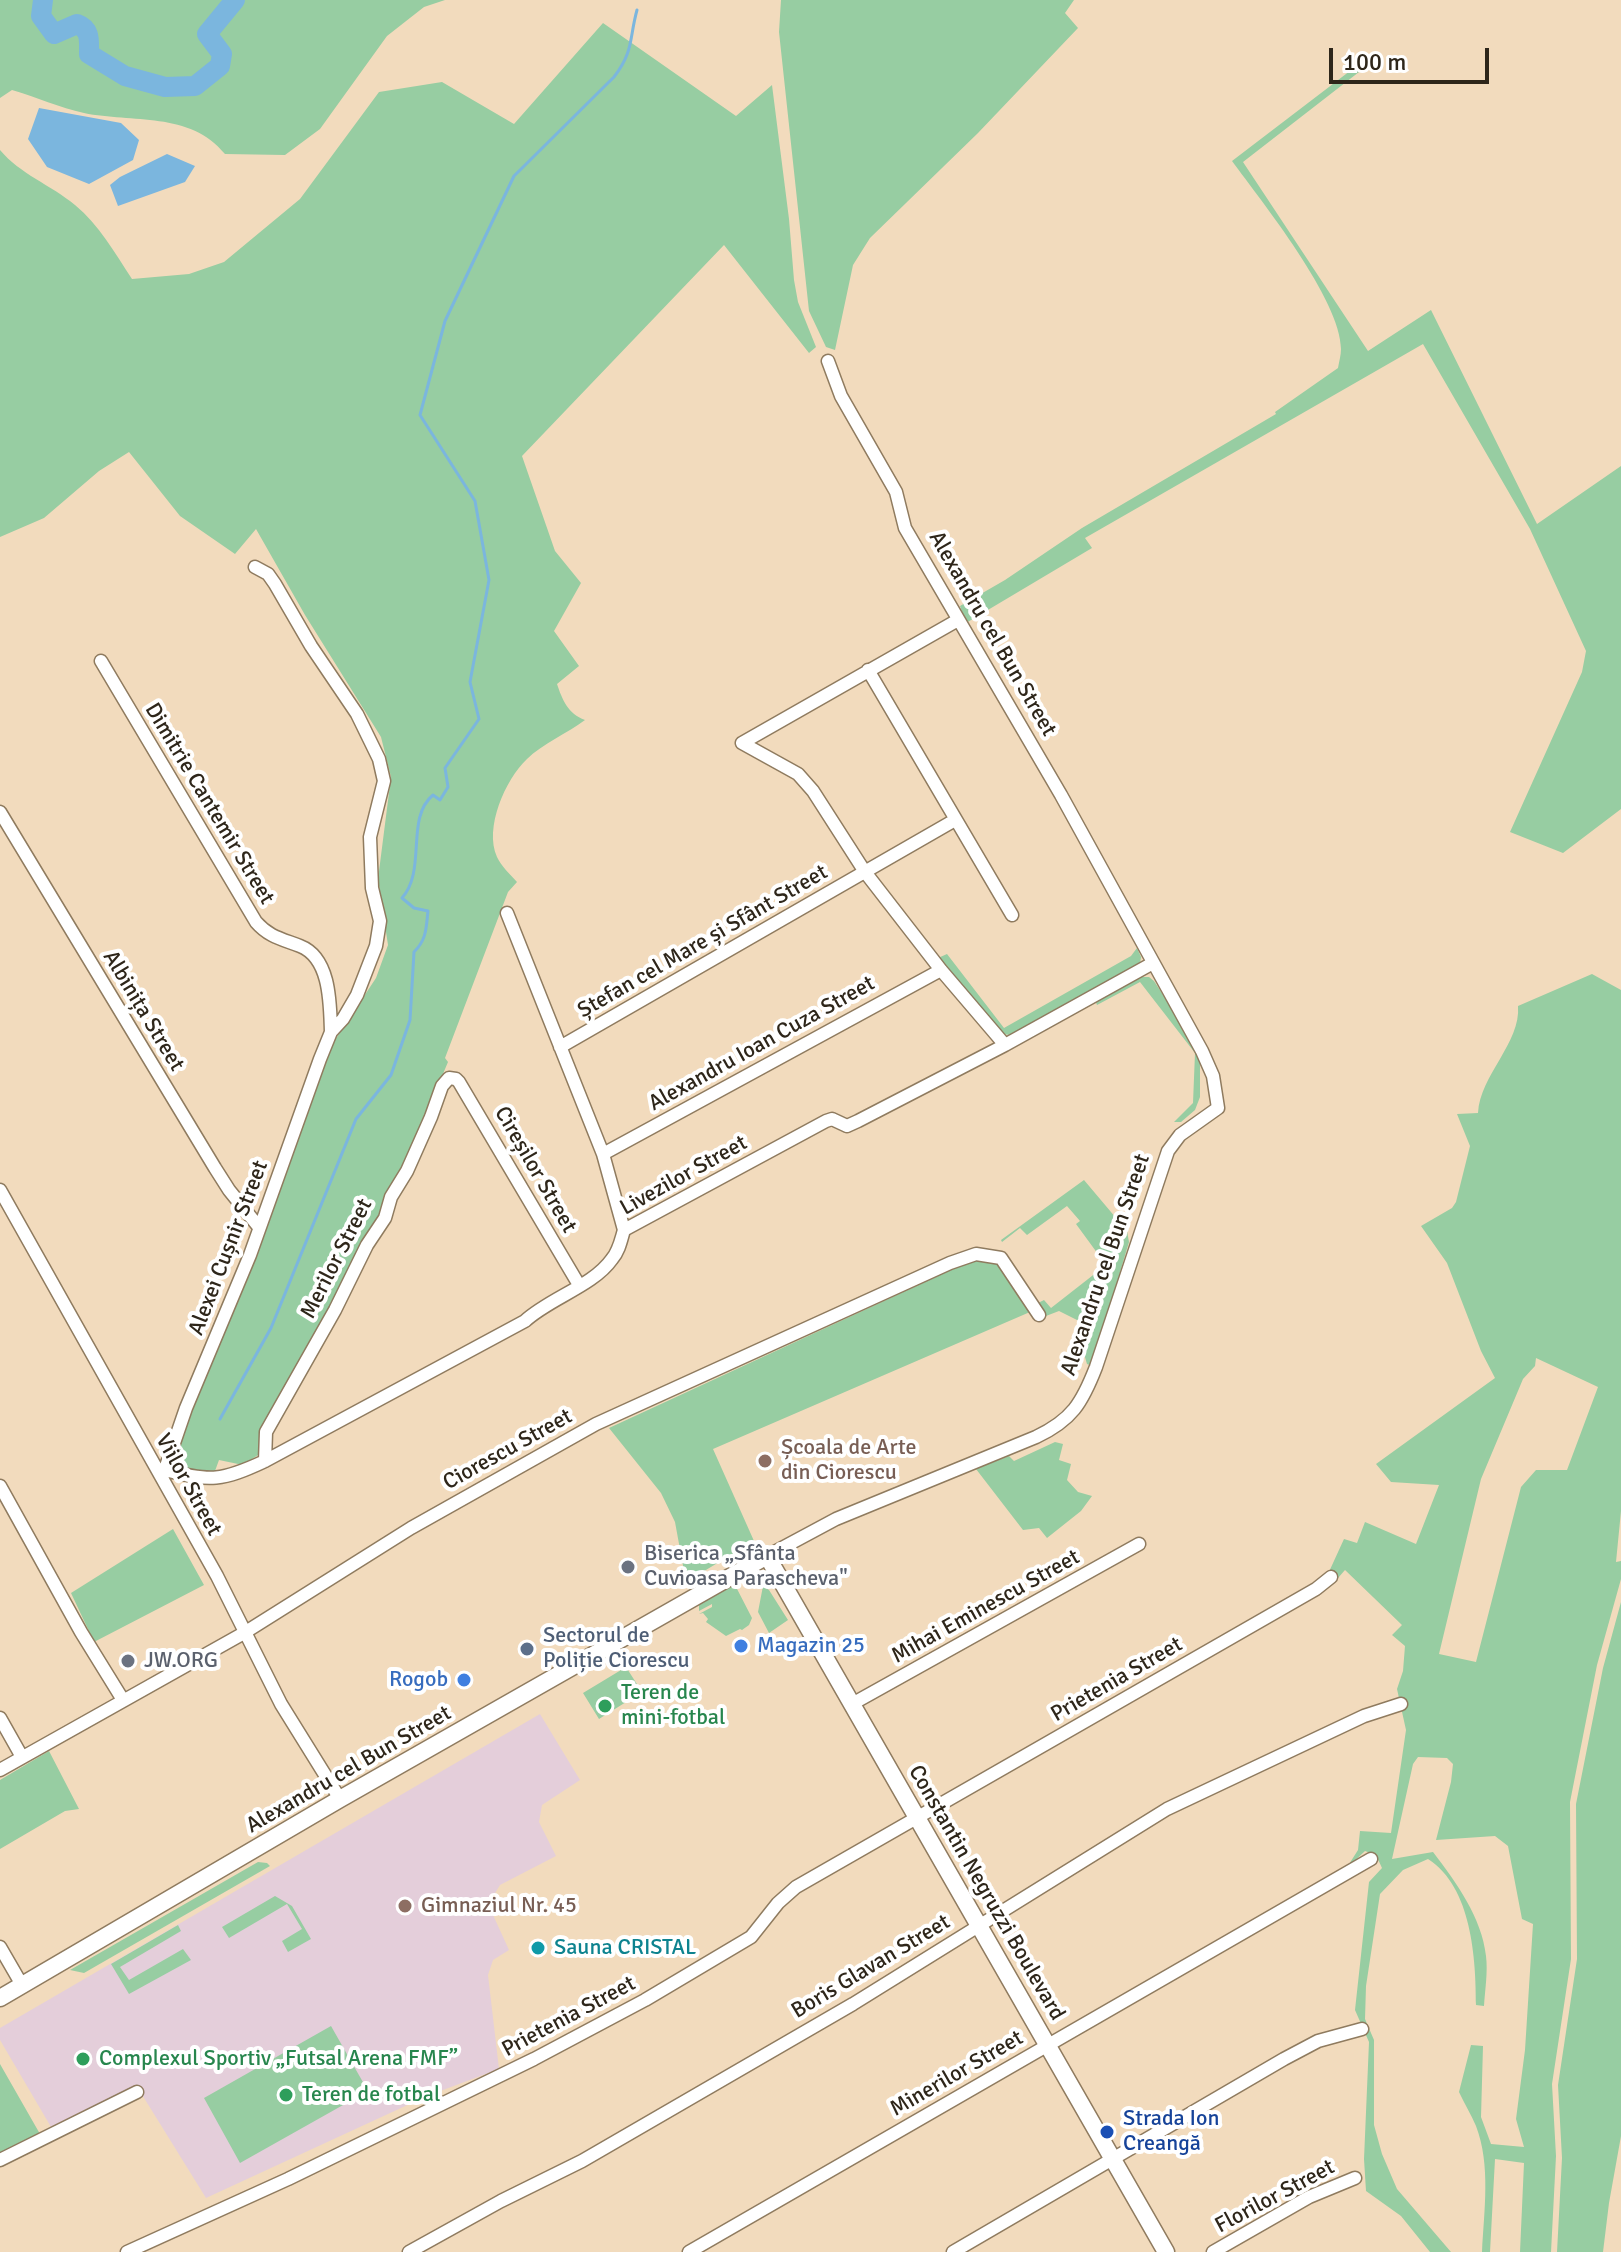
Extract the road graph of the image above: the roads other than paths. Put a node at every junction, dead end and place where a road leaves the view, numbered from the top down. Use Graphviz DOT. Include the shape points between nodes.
graph roads {
  1 [pos="828,361"];
  2 [pos="255,567"];
  3 [pos="958,620"];
  4 [pos="101,661"];
  5 [pos="868,670"];
  6 [pos="0,812"];
  7 [pos="955,820"];
  8 [pos="865,872"];
  9 [pos="507,913"];
  10 [pos="1012,915"];
  11 [pos="1153,963"];
  12 [pos="941,970"];
  13 [pos="331,1032"];
  14 [pos="1005,1045"];
  15 [pos="560,1047"];
  16 [pos="452,1077"];
  17 [pos="603,1154"];
  18 [pos="0,1190"];
  19 [pos="258,1226"];
  20 [pos="624,1230"];
  21 [pos="579,1285"];
  22 [pos="1039,1315"];
  23 [pos="265,1461"];
  24 [pos="163,1474"];
  25 [pos="0,1486"];
  26 [pos="1139,1544"];
  27 [pos="767,1556"];
  28 [pos="1331,1577"];
  29 [pos="244,1633"];
  30 [pos="123,1700"];
  31 [pos="852,1704"];
  32 [pos="1401,1704"];
  33 [pos="0,1718"];
  34 [pos="22,1757"];
  35 [pos="0,1770"];
  36 [pos="340,1799"];
  37 [pos="917,1816"];
  38 [pos="1371,1859"];
  39 [pos="979,1924"];
  40 [pos="0,1947"];
  41 [pos="22,1985"];
  42 [pos="0,1998"];
  43 [pos="1362,2029"];
  44 [pos="1047,2045"];
  45 [pos="137,2092"];
  46 [pos="1112,2158"];
  47 [pos="0,2160"];
  48 [pos="1355,2178"];
  49 [pos="127,2252"];
  50 [pos="409,2252"];
  51 [pos="689,2252"];
  52 [pos="953,2252"];
  53 [pos="1166,2252"];
  54 [pos="1213,2252"];
  1 -- 3 [label="street, Alexandru cel Bun Street" via="841,396 896,492 905,528"];
  2 -- 13 [label="street" via="275,584 357,714 384,781 370,837 372,888 380,921 376,946 357,995"];
  3 -- 5 [label="street"];
  3 -- 11 [label="street, Alexandru cel Bun Street"];
  4 -- 13 [label="street, Dimitrie Cantemir Street" via="256,922 273,937 305,949 320,964 330,998"];
  5 -- 7 [label="street"];
  5 -- 8 [label="street, Ștefan cel Mare și Sfânt Street" via="742,743 798,774"];
  6 -- 19 [label="street, Albinița Street" via="222,1179"];
  7 -- 8 [label="street, Ștefan cel Mare și Sfânt Street"];
  7 -- 10 [label="street"];
  8 -- 12 [label="street, Ștefan cel Mare și Sfânt Street"];
  8 -- 15 [label="street, Ștefan cel Mare și Sfânt Street"];
  9 -- 15 [label="street"];
  11 -- 14 [label="street, Livezilor Street"];
  11 -- 27 [label="street, Alexandru cel Bun Street" via="1202,1051 1218,1108 1180,1135 1168,1151 1096,1367 1077,1408 1053,1429 836,1519"];
  12 -- 14 [label="street, Ștefan cel Mare și Sfânt Street"];
  12 -- 17 [label="street, Alexandru Ioan Cuza Street"];
  13 -- 19 [label="street, Alexei Cușnir Street"];
  14 -- 20 [label="street, Livezilor Street" via="847,1126 826,1121"];
  15 -- 17 [label="street"];
  16 -- 21 [label="street, Cireșilor Street"];
  16 -- 23 [label="street, Merilor Street" via="442,1086 385,1218 266,1432"];
  17 -- 20 [label="street"];
  18 -- 24 [label="street, Viilor Street"];
  19 -- 24 [label="street, Alexei Cușnir Street"];
  20 -- 21 [label="street, Livezilor Street" via="612,1260"];
  21 -- 23 [label="street, Livezilor Street" via="525,1321"];
  22 -- 29 [label="street, Ciorescu Street" via="1001,1258 968,1256 596,1424 411,1528"];
  23 -- 24 [label="street, Livezilor Street" via="214,1480"];
  24 -- 29 [label="street, Viilor Street"];
  25 -- 30 [label="street"];
  26 -- 31 [label="street, Mihai Eminescu Street"];
  27 -- 31 [label="street, Constantin Negruzzi Boulevard"];
  27 -- 36 [label="street, Alexandru cel Bun Street"];
  28 -- 37 [label="street, Prietenia Street"];
  29 -- 30 [label="street, Ciorescu Street"];
  29 -- 36 [label="street, Viilor Street"];
  30 -- 34 [label="street, Ciorescu Street"];
  31 -- 37 [label="street, Constantin Negruzzi Boulevard"];
  32 -- 39 [label="street, Boris Glavan Street" via="1364,1716 1167,1809"];
  33 -- 34 [label="street"];
  34 -- 35 [label="street, Ciorescu Street"];
  36 -- 41 [label="street, Alexandru cel Bun Street"];
  37 -- 39 [label="street, Constantin Negruzzi Boulevard"];
  37 -- 49 [label="street, Prietenia Street" via="796,1887 751,1937 645,2000 346,2151"];
  38 -- 44 [label="street, Minerilor Street"];
  39 -- 44 [label="street, Constantin Negruzzi Boulevard"];
  39 -- 50 [label="street, Boris Glavan Street" via="625,2137"];
  40 -- 41 [label="street"];
  41 -- 42 [label="street, Alexandru cel Bun Street"];
  43 -- 46 [label="street" via="1318,2041"];
  44 -- 46 [label="street, Constantin Negruzzi Boulevard"];
  44 -- 51 [label="street, Minerilor Street"];
  45 -- 47 [label="street"];
  46 -- 52 [label="street"];
  46 -- 53 [label="street, Constantin Negruzzi Boulevard"];
  48 -- 54 [label="street, Florilor Street" via="1309,2197"];
}
